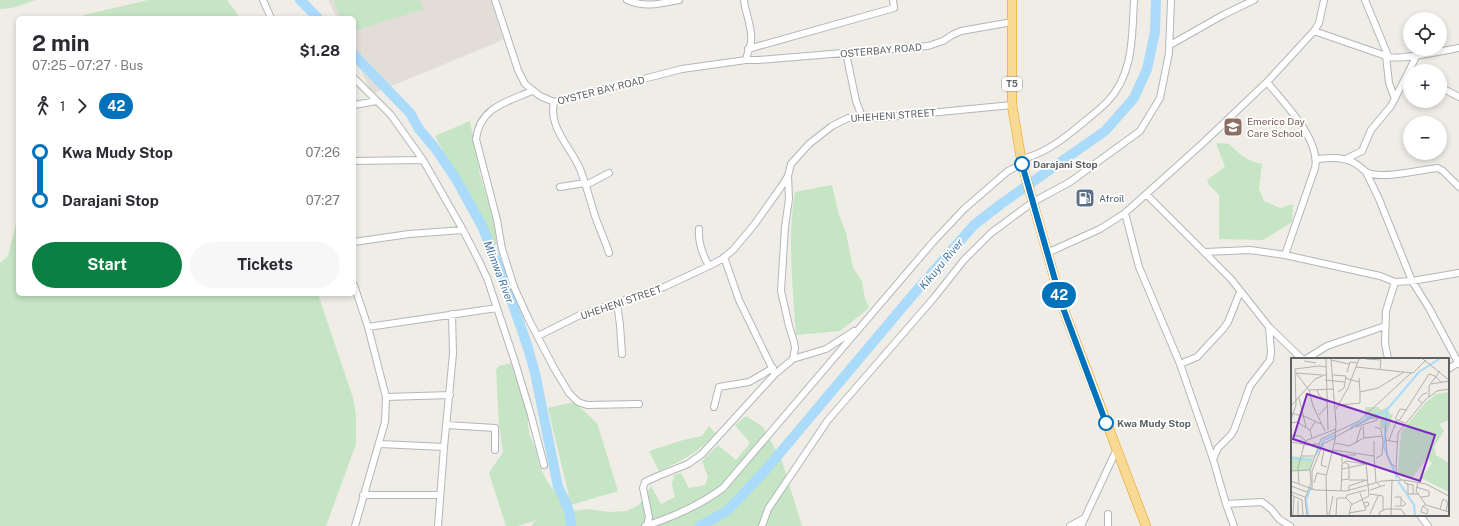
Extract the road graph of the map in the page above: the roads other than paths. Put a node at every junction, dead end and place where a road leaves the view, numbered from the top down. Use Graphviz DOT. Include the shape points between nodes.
graph roads {
  1 [pos="262,0"];
  2 [pos="496,0"];
  3 [pos="627,0"];
  4 [pos="679,0"];
  5 [pos="744,0"];
  6 [pos="893,0"];
  7 [pos="1012,0"];
  8 [pos="1134,0"];
  9 [pos="1171,0"];
  10 [pos="1254,0"];
  11 [pos="1324,0"];
  12 [pos="1366,0"];
  13 [pos="269,16"];
  14 [pos="1012,22"];
  15 [pos="1314,31"];
  16 [pos="1170,45"];
  17 [pos="1459,48"];
  18 [pos="748,49"];
  19 [pos="1447,50"];
  20 [pos="846,53"];
  21 [pos="1403,56"];
  22 [pos="1388,57"];
  23 [pos="746,60"];
  24 [pos="356,80"];
  25 [pos="1267,82"];
  26 [pos="1403,85"];
  27 [pos="532,90"];
  28 [pos="1447,91"];
  29 [pos="1459,97"];
  30 [pos="1395,99"];
  31 [pos="377,101"];
  32 [pos="554,102"];
  33 [pos="356,104"];
  34 [pos="1012,105"];
  35 [pos="862,117"];
  36 [pos="1317,159"];
  37 [pos="1346,159"];
  38 [pos="423,160"];
  39 [pos="356,161"];
  40 [pos="1022,163"];
  41 [pos="1366,172"];
  42 [pos="609,173"];
  43 [pos="788,176"];
  44 [pos="585,184"];
  45 [pos="560,187"];
  46 [pos="1459,187"];
  47 [pos="1146,194"];
  48 [pos="1033,200"];
  49 [pos="1125,213"];
  50 [pos="699,229"];
  51 [pos="463,230"];
  52 [pos="356,242"];
  53 [pos="1205,252"];
  54 [pos="609,253"];
  55 [pos="1047,253"];
  56 [pos="1285,255"];
  57 [pos="724,257"];
  58 [pos="709,266"];
  59 [pos="1459,273"];
  60 [pos="1412,281"];
  61 [pos="1396,282"];
  62 [pos="356,291"];
  63 [pos="1240,292"];
  64 [pos="617,303"];
  65 [pos="497,308"];
  66 [pos="452,314"];
  67 [pos="1385,326"];
  68 [pos="368,327"];
  69 [pos="860,327"];
  70 [pos="1269,327"];
  71 [pos="538,336"];
  72 [pos="622,354"];
  73 [pos="1301,358"];
  74 [pos="1308,358"];
  75 [pos="1388,358"];
  76 [pos="793,359"];
  77 [pos="1459,363"];
  78 [pos="1180,364"];
  79 [pos="1449,368"];
  80 [pos="774,371"];
  81 [pos="450,395"];
  82 [pos="386,397"];
  83 [pos="639,404"];
  84 [pos="714,407"];
  85 [pos="446,425"];
  86 [pos="380,444"];
  87 [pos="444,446"];
  88 [pos="495,450"];
  89 [pos="1116,451"];
  90 [pos="1213,459"];
  91 [pos="544,465"];
  92 [pos="363,495"];
  93 [pos="440,496"];
  94 [pos="1226,504"];
  95 [pos="1108,514"];
  96 [pos="1421,516"];
  97 [pos="1084,519"];
  98 [pos="355,526"];
  99 [pos="438,526"];
  100 [pos="646,526"];
  101 [pos="762,526"];
  102 [pos="1070,526"];
  103 [pos="1081,526"];
  104 [pos="1108,526"];
  105 [pos="1146,526"];
  106 [pos="1234,526"];
  107 [pos="1290,526"];
  108 [pos="1428,526"];
  1 -- 13 [label="street"];
  2 -- 27 [label="street, OYSTER BAY ROAD" via="518,70 525,84"];
  3 -- 4 [label="street" via="650,6"];
  5 -- 18 [label="street" via="751,33"];
  6 -- 18 [label="street" via="894,8"];
  7 -- 14 [label="highway, T5"];
  8 -- 40 [label="street" via="1131,49 1119,86 1107,101 1064,138"];
  9 -- 16 [label="street"];
  10 -- 16 [label="street"];
  11 -- 15 [label="street" via="1319,23"];
  12 -- 22 [label="street"];
  14 -- 20 [label="street, OSTERBAY ROAD" via="961,31 928,46"];
  14 -- 34 [label="highway, T5"];
  15 -- 22 [label="street"];
  15 -- 25 [label="street"];
  16 -- 48 [label="street" via="1160,98 1140,131 1070,182"];
  17 -- 19 [label="street"];
  18 -- 23 [label="street"];
  20 -- 23 [label="street, OSTERBAY ROAD"];
  20 -- 35 [label="street"];
  21 -- 22 [label="street"];
  22 -- 30 [label="street" via="1389,83"];
  23 -- 32 [label="street, OYSTER BAY ROAD" via="682,69"];
  24 -- 31 [label="street"];
  25 -- 36 [label="street" via="1298,118"];
  25 -- 47 [label="street"];
  26 -- 30 [label="street"];
  27 -- 32 [label="street, OYSTER BAY ROAD"];
  27 -- 71 [label="street" via="491,110 483,117 477,128 476,139 509,272 522,306"];
  28 -- 29 [label="street"];
  30 -- 37 [label="street" via="1371,130 1362,151"];
  31 -- 33 [label="street"];
  31 -- 38 [label="street" via="391,115"];
  32 -- 44 [label="street" via="553,117"];
  34 -- 35 [label="street, UHEHENI STREET" via="878,118"];
  34 -- 40 [label="highway, T5"];
  35 -- 43 [label="street, UHEHENI STREET" via="848,118 832,126 809,144 792,164"];
  36 -- 37 [label="street"];
  36 -- 56 [label="street"];
  37 -- 41 [label="street"];
  38 -- 39 [label="street"];
  38 -- 51 [label="street"];
  40 -- 48 [label="highway, T5"];
  40 -- 69 [label="street" via="1008,171 964,209"];
  41 -- 46 [label="street" via="1384,175 1438,168"];
  41 -- 60 [label="street"];
  42 -- 44 [label="street"];
  43 -- 57 [label="street, UHEHENI STREET" via="754,225"];
  43 -- 76 [label="street" via="789,199 784,233 782,291 795,348"];
  44 -- 45 [label="street"];
  44 -- 54 [label="street"];
  47 -- 49 [label="street"];
  47 -- 53 [label="street"];
  48 -- 55 [label="highway, T5"];
  48 -- 101 [label="street" via="991,232 964,260 828,420 768,508"];
  49 -- 55 [label="street" via="1100,229"];
  49 -- 78 [label="street" via="1139,267"];
  50 -- 58 [label="street" via="700,246"];
  51 -- 52 [label="street"];
  51 -- 65 [label="street" via="487,278"];
  53 -- 56 [label="street" via="1250,250"];
  53 -- 63 [label="street"];
  55 -- 89 [label="highway, T5" via="1070,328"];
  56 -- 61 [label="street" via="1380,276"];
  57 -- 58 [label="street, UHEHENI STREET"];
  57 -- 80 [label="street" via="739,300"];
  58 -- 64 [label="street, UHEHENI STREET" via="664,287"];
  59 -- 60 [label="street"];
  60 -- 61 [label="street"];
  60 -- 77 [label="street"];
  61 -- 67 [label="street" via="1386,311"];
  62 -- 68 [label="street"];
  63 -- 70 [label="street"];
  63 -- 78 [label="street" via="1223,329 1197,357"];
  64 -- 71 [label="street, UHEHENI STREET" via="580,315"];
  64 -- 72 [label="street"];
  65 -- 66 [label="street"];
  65 -- 91 [label="street" via="532,415"];
  66 -- 68 [label="street"];
  66 -- 81 [label="street" via="454,354"];
  67 -- 74 [label="street" via="1328,346"];
  67 -- 75 [label="street"];
  68 -- 82 [label="street"];
  69 -- 76 [label="street" via="826,349"];
  69 -- 100 [label="street" via="723,488 696,506"];
  70 -- 73 [label="street"];
  70 -- 90 [label="street" via="1270,360 1250,386 1231,436 1218,448"];
  71 -- 83 [label="street" via="554,368 578,402 587,405"];
  76 -- 80 [label="street"];
  77 -- 79 [label="street"];
  78 -- 90 [label="street"];
  80 -- 84 [label="street" via="749,382 719,387"];
  80 -- 100 [label="street" via="702,454 688,464 645,482 643,488 649,515"];
  81 -- 82 [label="street"];
  81 -- 85 [label="street"];
  82 -- 86 [label="street" via="386,422"];
  85 -- 87 [label="street"];
  85 -- 88 [label="street" via="495,428"];
  86 -- 87 [label="street"];
  86 -- 92 [label="street"];
  87 -- 93 [label="street"];
  89 -- 97 [label="street"];
  89 -- 105 [label="highway, T5"];
  90 -- 94 [label="street"];
  92 -- 93 [label="street"];
  92 -- 98 [label="street"];
  93 -- 99 [label="street"];
  94 -- 106 [label="street"];
  94 -- 107 [label="street" via="1262,502"];
  95 -- 104 [label="street"];
  96 -- 108 [label="street"];
  97 -- 102 [label="street"];
  97 -- 103 [label="street"];
}
